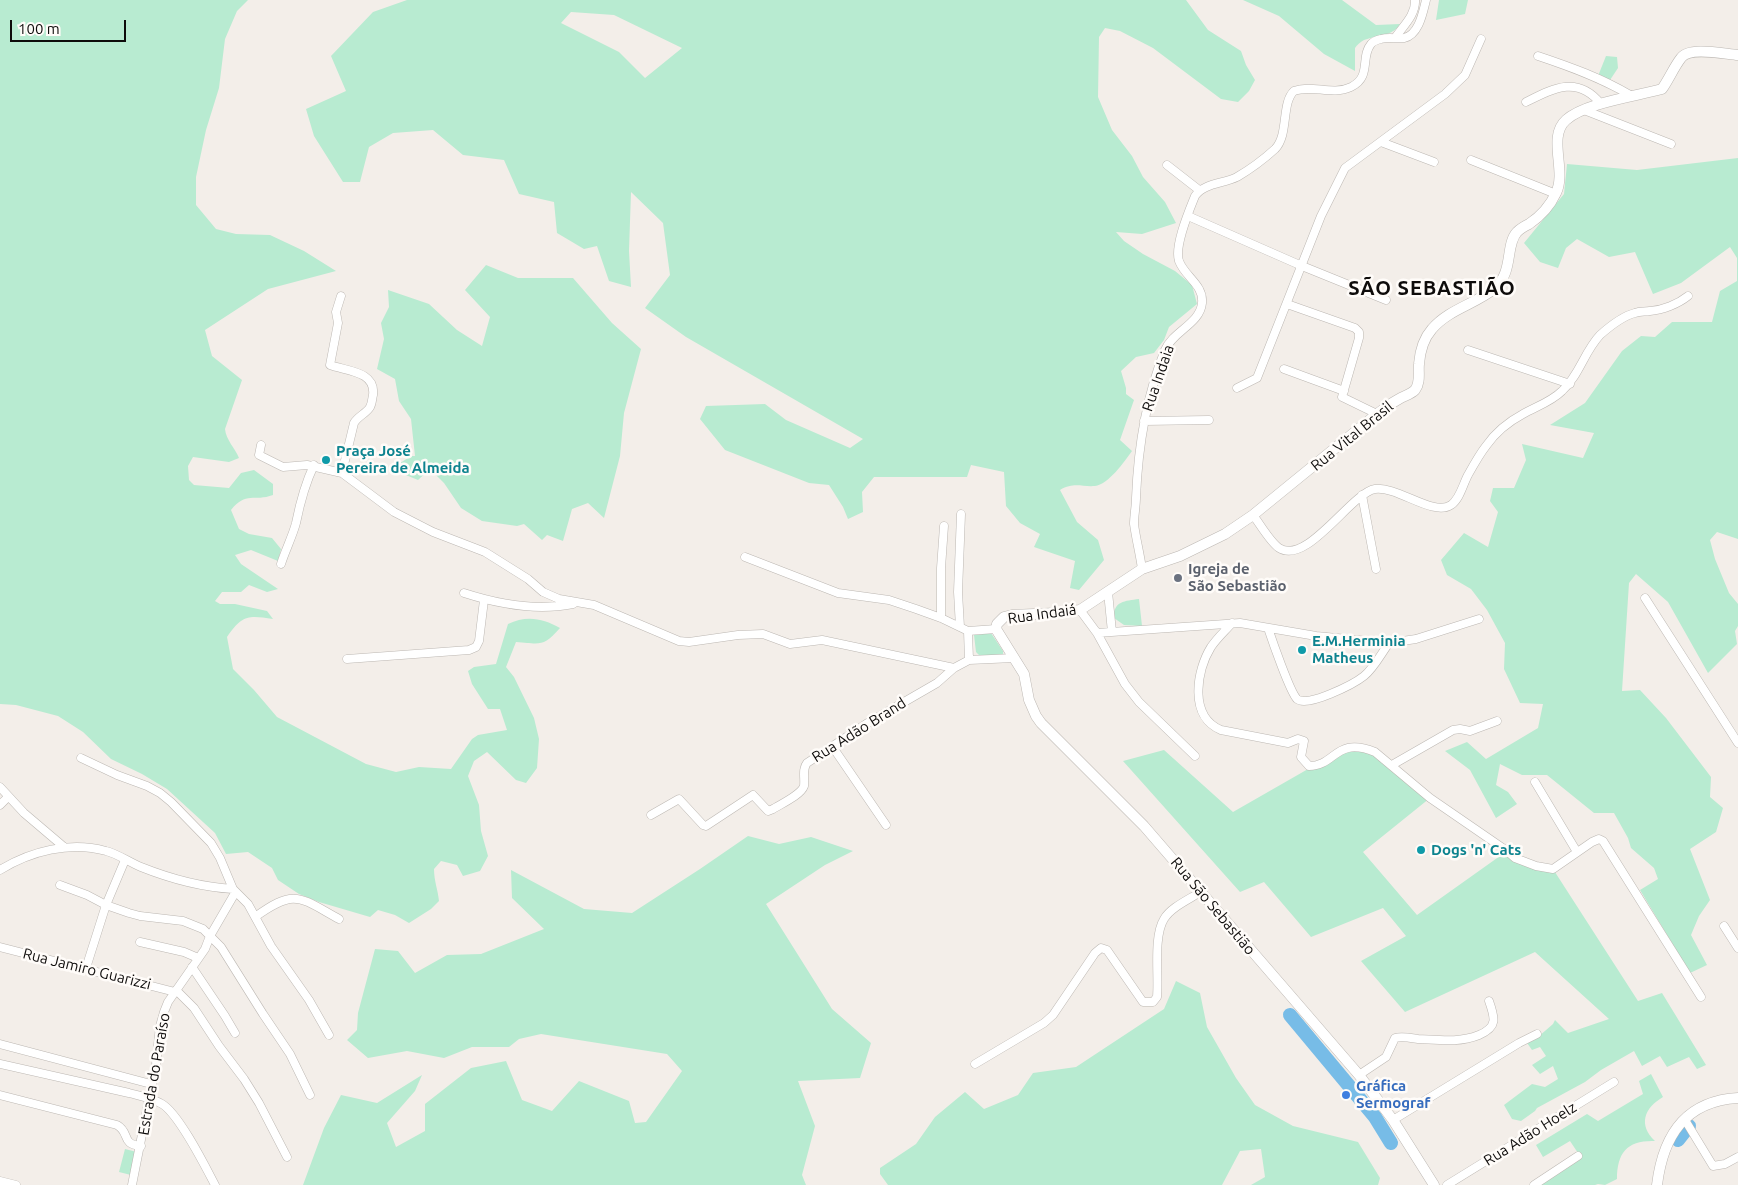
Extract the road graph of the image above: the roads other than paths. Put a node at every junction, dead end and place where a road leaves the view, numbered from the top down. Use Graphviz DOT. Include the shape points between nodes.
graph roads {
  1 [pos="1415,0"];
  2 [pos="1426,0"];
  3 [pos="1394,38"];
  4 [pos="1481,38"];
  5 [pos="1738,55"];
  6 [pos="1538,56"];
  7 [pos="1630,96"];
  8 [pos="1526,102"];
  9 [pos="1601,104"];
  10 [pos="1584,110"];
  11 [pos="1381,142"];
  12 [pos="1671,144"];
  13 [pos="1471,160"];
  14 [pos="1434,162"];
  15 [pos="1167,166"];
  16 [pos="1199,190"];
  17 [pos="1556,194"];
  18 [pos="1188,216"];
  19 [pos="1302,266"];
  20 [pos="341,296"];
  21 [pos="1688,296"];
  22 [pos="1386,300"];
  23 [pos="1287,304"];
  24 [pos="1468,350"];
  25 [pos="1284,369"];
  26 [pos="1570,384"];
  27 [pos="1237,388"];
  28 [pos="1343,394"];
  29 [pos="1377,414"];
  30 [pos="1209,420"];
  31 [pos="1144,421"];
  32 [pos="261,445"];
  33 [pos="314,465"];
  34 [pos="342,473"];
  35 [pos="1362,495"];
  36 [pos="961,514"];
  37 [pos="1253,515"];
  38 [pos="944,526"];
  39 [pos="745,557"];
  40 [pos="281,564"];
  41 [pos="1142,569"];
  42 [pos="1376,569"];
  43 [pos="1108,592"];
  44 [pos="464,593"];
  45 [pos="1645,598"];
  46 [pos="484,600"];
  47 [pos="580,602"];
  48 [pos="1080,610"];
  49 [pos="941,618"];
  50 [pos="1479,618"];
  51 [pos="1232,623"];
  52 [pos="1268,628"];
  53 [pos="964,629"];
  54 [pos="996,629"];
  55 [pos="1112,632"];
  56 [pos="1097,633"];
  57 [pos="1389,643"];
  58 [pos="1014,658"];
  59 [pos="347,659"];
  60 [pos="969,660"];
  61 [pos="954,668"];
  62 [pos="1497,721"];
  63 [pos="1738,743"];
  64 [pos="832,746"];
  65 [pos="1196,756"];
  66 [pos="81,758"];
  67 [pos="1392,765"];
  68 [pos="1535,782"];
  69 [pos="0,788"];
  70 [pos="8,797"];
  71 [pos="0,806"];
  72 [pos="651,815"];
  73 [pos="886,825"];
  74 [pos="64,848"];
  75 [pos="1577,852"];
  76 [pos="125,860"];
  77 [pos="0,870"];
  78 [pos="60,885"];
  79 [pos="234,891"];
  80 [pos="1202,891"];
  81 [pos="106,905"];
  82 [pos="255,917"];
  83 [pos="339,919"];
  84 [pos="1724,926"];
  85 [pos="210,936"];
  86 [pos="140,942"];
  87 [pos="0,946"];
  88 [pos="1738,948"];
  89 [pos="198,958"];
  90 [pos="192,967"];
  91 [pos="86,968"];
  92 [pos="176,991"];
  93 [pos="1701,997"];
  94 [pos="1489,1001"];
  95 [pos="235,1032"];
  96 [pos="1538,1034"];
  97 [pos="329,1035"];
  98 [pos="0,1044"];
  99 [pos="0,1064"];
  100 [pos="975,1064"];
  101 [pos="1358,1075"];
  102 [pos="1614,1082"];
  103 [pos="151,1084"];
  104 [pos="0,1095"];
  105 [pos="310,1095"];
  106 [pos="149,1098"];
  107 [pos="1738,1098"];
  108 [pos="1393,1120"];
  109 [pos="1688,1124"];
  110 [pos="141,1146"];
  111 [pos="1578,1156"];
  112 [pos="287,1157"];
  113 [pos="1738,1157"];
  114 [pos="0,1181"];
  115 [pos="16,1185"];
  116 [pos="132,1185"];
  117 [pos="215,1185"];
  118 [pos="1434,1185"];
  119 [pos="1447,1185"];
  120 [pos="1534,1185"];
  121 [pos="1657,1185"];
  1 -- 3 [label="street" via="1412,16"];
  2 -- 3 [label="street" via="1417,28 1405,38"];
  3 -- 16 [label="street" via="1385,37 1372,42 1364,73 1352,87 1335,91 1304,88 1294,91 1289,98 1280,140 1273,151 1239,176"];
  4 -- 11 [label="street" via="1459,82"];
  5 -- 7 [label="street, Rua Vital Brasil" via="1688,52 1681,56 1662,89"];
  6 -- 7 [label="street" via="1605,81"];
  7 -- 9 [label="street, Rua Vital Brasil"];
  8 -- 9 [label="street" via="1548,91 1568,87 1589,91"];
  9 -- 10 [label="street, Rua Vital Brasil"];
  10 -- 12 [label="street"];
  10 -- 17 [label="street, Rua Vital Brasil" via="1561,126 1558,142 1560,179"];
  11 -- 14 [label="street"];
  11 -- 19 [label="street" via="1345,168"];
  13 -- 17 [label="street"];
  15 -- 16 [label="street"];
  16 -- 18 [label="street, Rua Indaia"];
  17 -- 29 [label="street, Rua Vital Brasil" via="1548,208 1517,232 1506,272 1496,287 1442,319 1425,339 1415,390"];
  18 -- 19 [label="street"];
  18 -- 31 [label="street, Rua Indaia" via="1179,244 1179,260 1201,292 1202,305 1196,317 1173,337 1166,348"];
  19 -- 22 [label="street"];
  19 -- 23 [label="street"];
  20 -- 34 [label="street" via="330,365 363,375 374,390 370,407 354,423"];
  21 -- 26 [label="street" via="1659,310 1633,313 1609,328 1594,343"];
  23 -- 27 [label="street" via="1257,378"];
  23 -- 28 [label="street" via="1359,332"];
  24 -- 26 [label="street"];
  25 -- 28 [label="street"];
  26 -- 35 [label="street" via="1503,428 1486,446 1451,505 1435,507 1381,489"];
  28 -- 29 [label="street"];
  29 -- 37 [label="street, Rua Vital Brasil"];
  30 -- 31 [label="street"];
  31 -- 41 [label="street, Rua Indaia" via="1134,523"];
  32 -- 33 [label="street" via="259,455 283,467"];
  33 -- 34 [label="street"];
  33 -- 40 [label="street"];
  34 -- 47 [label="street" via="394,512 433,532 485,552 543,592 559,599"];
  35 -- 37 [label="street" via="1305,545 1288,550 1277,546"];
  35 -- 42 [label="street"];
  36 -- 53 [label="street" via="958,592"];
  37 -- 41 [label="street, Rua Vital Brasil" via="1210,542"];
  38 -- 49 [label="street"];
  39 -- 49 [label="street" via="838,593 889,600"];
  41 -- 43 [label="street, Rua Indaiá"];
  43 -- 48 [label="street, Rua Indaiá"];
  43 -- 55 [label="street"];
  44 -- 46 [label="street"];
  45 -- 63 [label="street"];
  46 -- 47 [label="street" via="534,606"];
  46 -- 59 [label="street" via="476,647"];
  47 -- 61 [label="street" via="679,641 763,634 790,644 822,640"];
  48 -- 54 [label="street, Rua Indaiá" via="1012,615 999,621"];
  48 -- 56 [label="street"];
  49 -- 53 [label="street"];
  50 -- 57 [label="street" via="1416,639"];
  51 -- 52 [label="street"];
  51 -- 55 [label="street"];
  51 -- 67 [label="street" via="1211,648 1198,685 1202,713 1211,726 1288,743 1298,739 1304,741 1301,757 1309,766 1317,766 1346,748 1355,747 1375,752"];
  52 -- 57 [label="street"];
  52 -- 57 [label="street" via="1291,687 1301,701 1320,698 1362,678"];
  53 -- 54 [label="street"];
  53 -- 60 [label="street"];
  54 -- 58 [label="street, Rua São Sebastião"];
  55 -- 56 [label="street"];
  56 -- 65 [label="street" via="1138,702"];
  58 -- 60 [label="street"];
  58 -- 80 [label="street, Rua São Sebastião" via="1024,674 1036,716 1144,826"];
  60 -- 61 [label="street, Rua Adão Brand"];
  61 -- 64 [label="street, Rua Adão Brand" via="937,683"];
  62 -- 67 [label="street" via="1470,731 1453,730"];
  64 -- 72 [label="street, Rua Adão Brand" via="805,766 801,792 772,810 764,808 753,795 706,826 679,799"];
  64 -- 73 [label="street"];
  66 -- 79 [label="street" via="147,786 171,802 211,843"];
  67 -- 75 [label="street" via="1430,798 1515,858 1553,869"];
  68 -- 75 [label="street"];
  69 -- 70 [label="street"];
  70 -- 71 [label="street"];
  70 -- 74 [label="street"];
  74 -- 76 [label="street" via="106,851"];
  74 -- 77 [label="street" via="25,858"];
  75 -- 93 [label="street" via="1599,839 1606,843"];
  76 -- 79 [label="street" via="196,885"];
  76 -- 81 [label="street"];
  78 -- 81 [label="street"];
  79 -- 82 [label="street" via="245,900"];
  79 -- 85 [label="street, Estrada do Paraíso"];
  80 -- 100 [label="street" via="1164,919 1158,939 1157,997 1152,1002 1143,1002 1107,950 1101,948 1094,953 1049,1020"];
  80 -- 101 [label="street, Rua São Sebastião"];
  81 -- 85 [label="street" via="140,916 183,921 203,929"];
  81 -- 91 [label="street"];
  82 -- 83 [label="street" via="273,904 295,898"];
  82 -- 97 [label="street"];
  84 -- 88 [label="street"];
  85 -- 89 [label="street, Estrada do Paraíso"];
  85 -- 105 [label="street" via="222,947 290,1054"];
  86 -- 89 [label="street"];
  87 -- 91 [label="street, Rua Jamiro Guarizzi"];
  89 -- 90 [label="street, Estrada do Paraíso"];
  90 -- 92 [label="street, Estrada do Paraíso"];
  90 -- 95 [label="street"];
  91 -- 92 [label="street, Rua Jamiro Guarizzi"];
  92 -- 103 [label="street, Estrada do Paraíso" via="168,1002 160,1026"];
  92 -- 112 [label="street" via="194,1008 244,1079"];
  94 -- 101 [label="street" via="1494,1021 1486,1032 1456,1041 1395,1038 1386,1057"];
  96 -- 108 [label="street"];
  98 -- 103 [label="street"];
  99 -- 106 [label="street"];
  101 -- 108 [label="street, Rua São Sebastião"];
  102 -- 119 [label="street, Rua Adão Hoelz"];
  103 -- 106 [label="street, Estrada do Paraíso"];
  104 -- 110 [label="street" via="117,1125 132,1146"];
  106 -- 110 [label="street, Estrada do Paraíso"];
  106 -- 117 [label="street" via="173,1113"];
  107 -- 109 [label="street" via="1702,1106"];
  108 -- 118 [label="street, Rua São Sebastião"];
  109 -- 113 [label="street" via="1713,1166"];
  109 -- 121 [label="street" via="1675,1132 1666,1147"];
  110 -- 116 [label="street, Estrada do Paraíso"];
  111 -- 120 [label="street"];
  114 -- 115 [label="street"];
}
